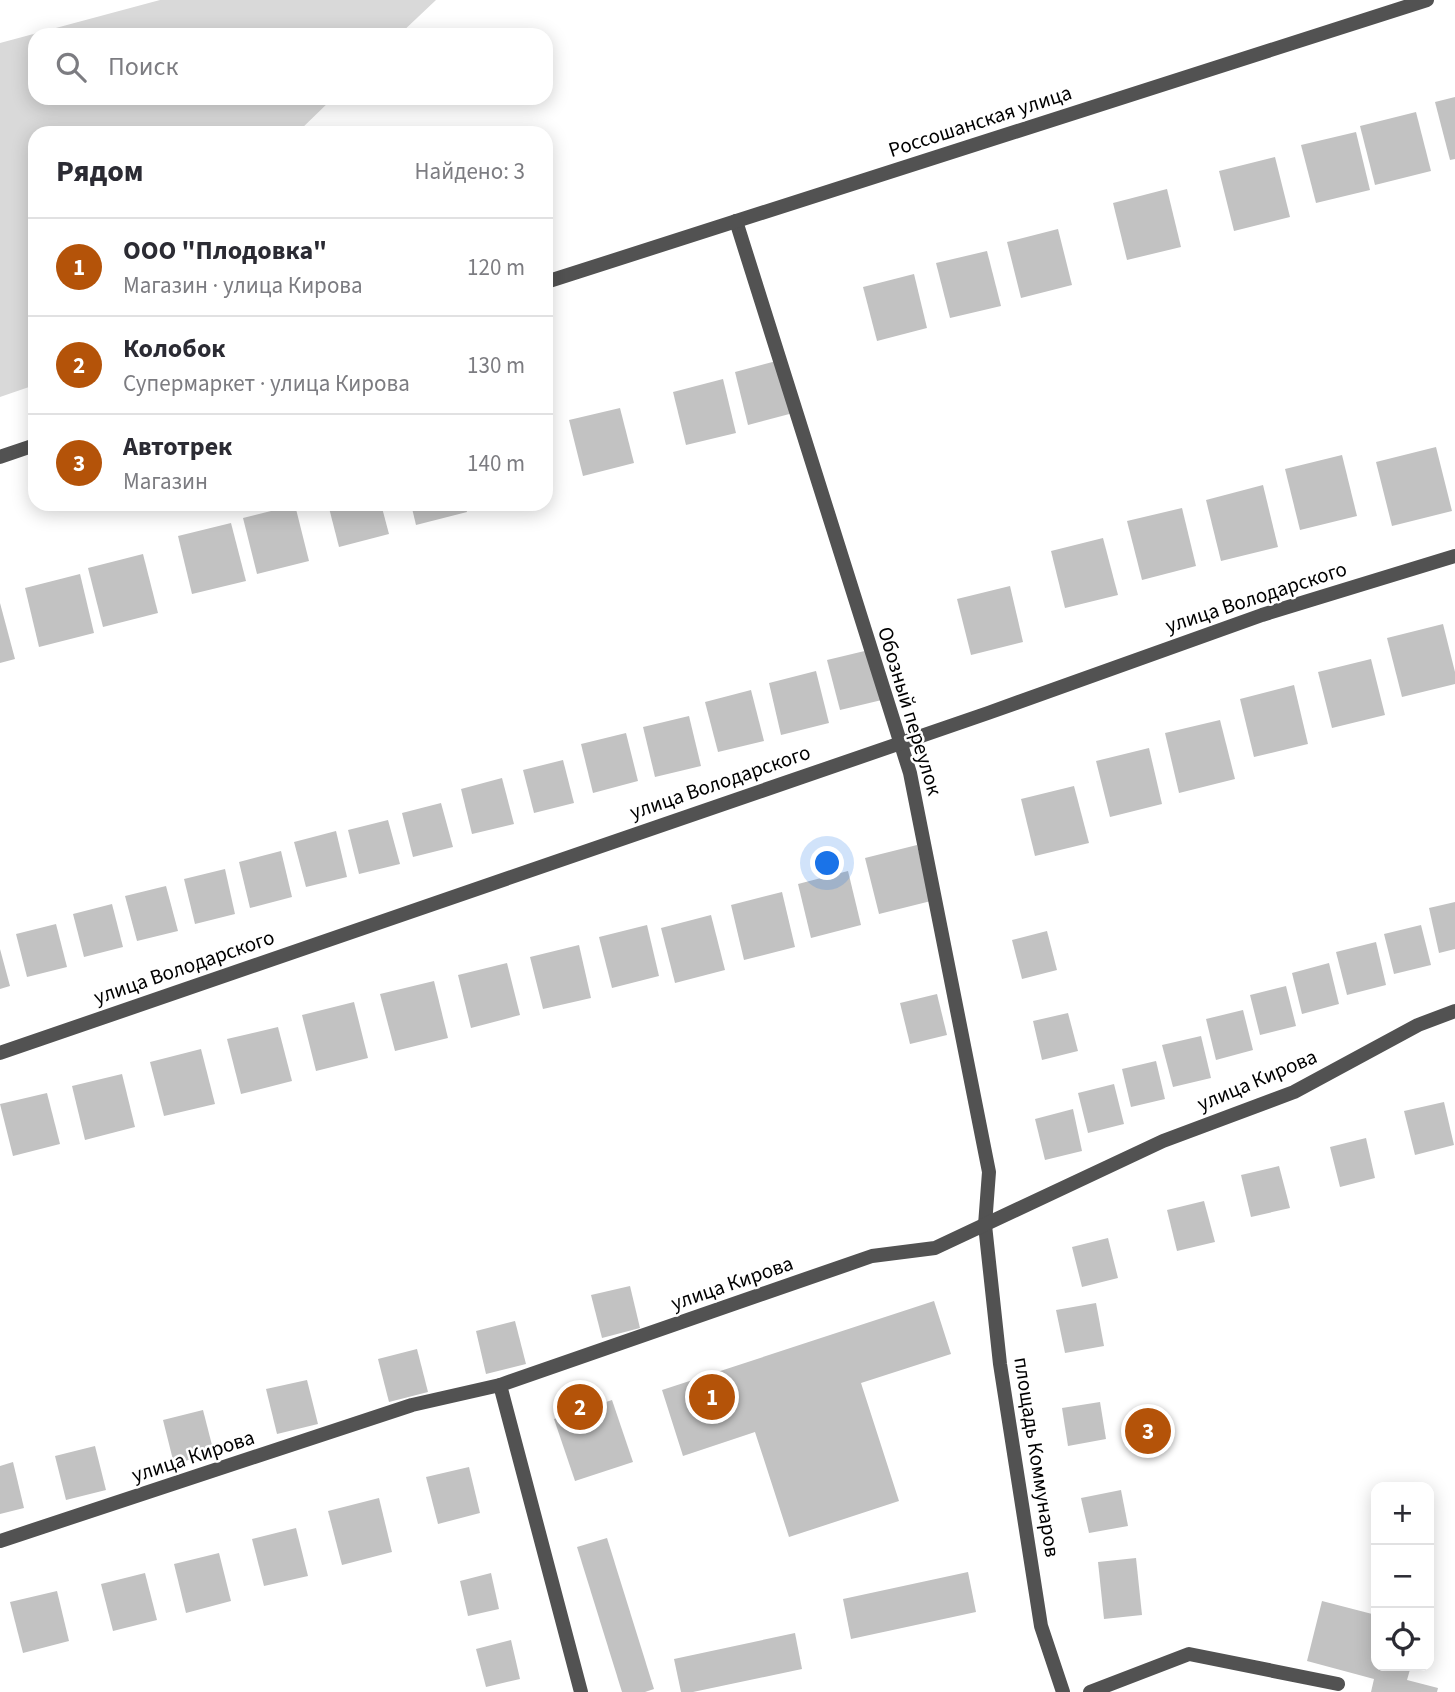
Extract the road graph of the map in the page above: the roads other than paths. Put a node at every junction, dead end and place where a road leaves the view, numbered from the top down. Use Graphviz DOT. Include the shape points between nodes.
graph roads {
  1 [pos="1427,0"];
  2 [pos="736,221"];
  3 [pos="553,280"];
  4 [pos="28,447"];
  5 [pos="0,457"];
  6 [pos="1455,556"];
  7 [pos="899,742"];
  8 [pos="1455,1011"];
  9 [pos="0,1053"];
  10 [pos="985,1225"];
  11 [pos="500,1385"];
  12 [pos="0,1541"];
  13 [pos="1338,1684"];
  14 [pos="581,1692"];
  15 [pos="1063,1692"];
  16 [pos="1090,1692"];
  1 -- 2 [label="street, Россошанская улица"];
  2 -- 3 [label="street, Россошанская улица"];
  2 -- 7 [label="street, Обозный переулок"];
  4 -- 5 [label="street"];
  6 -- 7 [label="street, улица Володарского" via="1262,615"];
  7 -- 9 [label="street, улица Володарского"];
  7 -- 10 [label="street, Обозный переулок" via="910,773 989,1172"];
  8 -- 10 [label="street, улица Кирова" via="1418,1025 1294,1092 1163,1142"];
  10 -- 11 [label="street, улица Кирова" via="935,1248 872,1256"];
  10 -- 15 [label="street, площадь Коммунаров" via="1000,1364 1041,1626"];
  11 -- 12 [label="street, улица Кирова" via="412,1405"];
  11 -- 14 [label="street"];
  13 -- 16 [label="street" via="1189,1654"];
}
